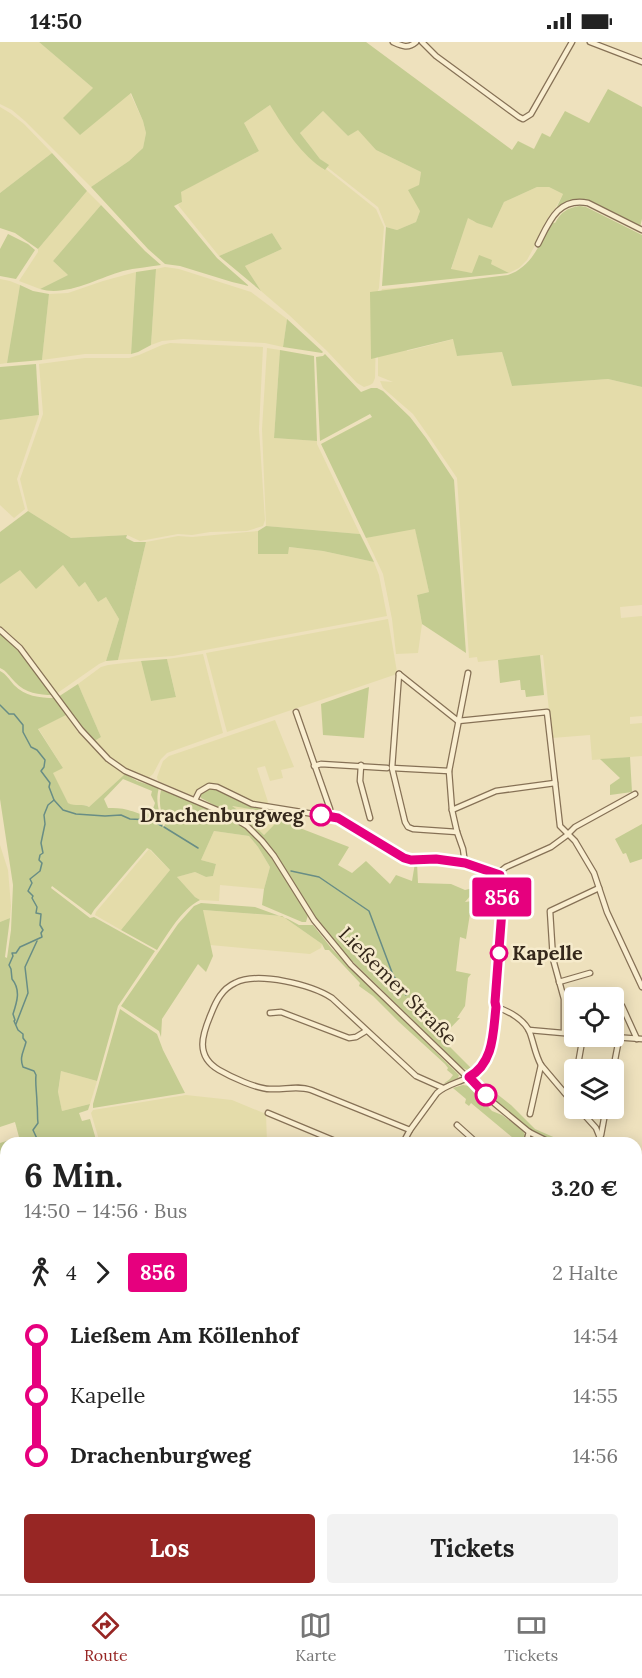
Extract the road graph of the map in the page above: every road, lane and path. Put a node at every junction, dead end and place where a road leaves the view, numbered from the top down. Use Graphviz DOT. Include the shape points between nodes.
graph roads {
  1 [pos="393,42"];
  2 [pos="416,42"];
  3 [pos="422,42"];
  4 [pos="573,42"];
  5 [pos="590,42"];
  6 [pos="642,62"];
  7 [pos="642,230"];
  8 [pos="538,244"];
  9 [pos="0,630"];
  10 [pos="468,674"];
  11 [pos="296,712"];
  12 [pos="458,721"];
  13 [pos="361,765"];
  14 [pos="314,766"];
  15 [pos="390,768"];
  16 [pos="449,771"];
  17 [pos="555,783"];
  18 [pos="635,794"];
  19 [pos="195,800"];
  20 [pos="452,810"];
  21 [pos="330,817"];
  22 [pos="370,818"];
  23 [pos="560,826"];
  24 [pos="457,832"];
  25 [pos="569,833"];
  26 [pos="559,841"];
  27 [pos="465,863"];
  28 [pos="500,875"];
  29 [pos="599,888"];
  30 [pos="590,973"];
  31 [pos="559,982"];
  32 [pos="642,987"];
  33 [pos="564,999"];
  34 [pos="496,1007"];
  35 [pos="624,1010"];
  36 [pos="270,1012"];
  37 [pos="529,1030"];
  38 [pos="366,1031"];
  39 [pos="564,1032"];
  40 [pos="624,1039"];
  41 [pos="640,1039"];
  42 [pos="541,1065"];
  43 [pos="469,1077"];
  44 [pos="442,1088"];
  45 [pos="564,1092"];
  46 [pos="267,1113"];
  47 [pos="530,1114"];
  48 [pos="588,1119"];
  49 [pos="604,1119"];
  50 [pos="457,1125"];
  51 [pos="410,1130"];
  52 [pos="529,1132"];
  53 [pos="325,1137"];
  54 [pos="406,1137"];
  55 [pos="470,1137"];
  56 [pos="528,1137"];
  57 [pos="539,1137"];
  58 [pos="600,1137"];
  59 [pos="601,1137"];
  1 -- 2 [label="street" via="404,46"];
  3 -- 4 [label="street" via="523,119 531,114"];
  5 -- 6 [label="street"];
  7 -- 8 [label="street" via="580,201 555,212"];
  9 -- 19 [label="street, Ließemer Straße" via="24,652 81,730 108,759 124,771"];
  10 -- 12 [label="street"];
  11 -- 14 [label="street"];
  12 -- 15 [label="street" via="399,674"];
  12 -- 16 [label="street"];
  12 -- 17 [label="street" via="547,712"];
  13 -- 14 [label="street"];
  13 -- 15 [label="street"];
  13 -- 22 [label="street" via="360,781"];
  14 -- 21 [label="street"];
  15 -- 16 [label="street"];
  15 -- 24 [label="street" via="408,827"];
  16 -- 20 [label="street"];
  17 -- 20 [label="street" via="496,791"];
  17 -- 23 [label="street"];
  18 -- 25 [label="street"];
  19 -- 21 [label="street" via="209,786 217,787 252,804"];
  19 -- 43 [label="street, Ließemer Straße" via="247,826 274,856 314,920 351,965"];
  20 -- 24 [label="street"];
  21 -- 27 [label="street" via="338,818 404,858"];
  23 -- 25 [label="street"];
  23 -- 26 [label="street"];
  24 -- 27 [label="street"];
  25 -- 26 [label="street"];
  25 -- 29 [label="street" via="585,856"];
  26 -- 28 [label="street" via="506,867"];
  27 -- 28 [label="street"];
  28 -- 34 [label="street" via="502,910"];
  29 -- 31 [label="street" via="550,911 553,959"];
  29 -- 32 [label="street"];
  30 -- 31 [label="street"];
  31 -- 33 [label="street"];
  34 -- 37 [label="street" via="522,1021"];
  34 -- 43 [label="street" via="492,1047 482,1068"];
  35 -- 41 [label="street"];
  36 -- 38 [label="street" via="281,1012 349,1038"];
  37 -- 39 [label="street"];
  37 -- 42 [label="street"];
  38 -- 44 [label="street" via="416,1076"];
  38 -- 51 [label="street" via="332,998 318,990 255,977 234,983 220,995 204,1030 203,1048 215,1067 262,1088 308,1089"];
  40 -- 41 [label="street"];
  42 -- 45 [label="street"];
  42 -- 47 [label="street"];
  43 -- 44 [label="street"];
  43 -- 52 [label="street, Ließemer Straße"];
  44 -- 51 [label="street"];
  46 -- 53 [label="street"];
  48 -- 58 [label="street"];
  49 -- 59 [label="street"];
  50 -- 55 [label="street"];
  51 -- 54 [label="street"];
  52 -- 56 [label="street"];
  52 -- 57 [label="street, Ließemer Straße"];
}
